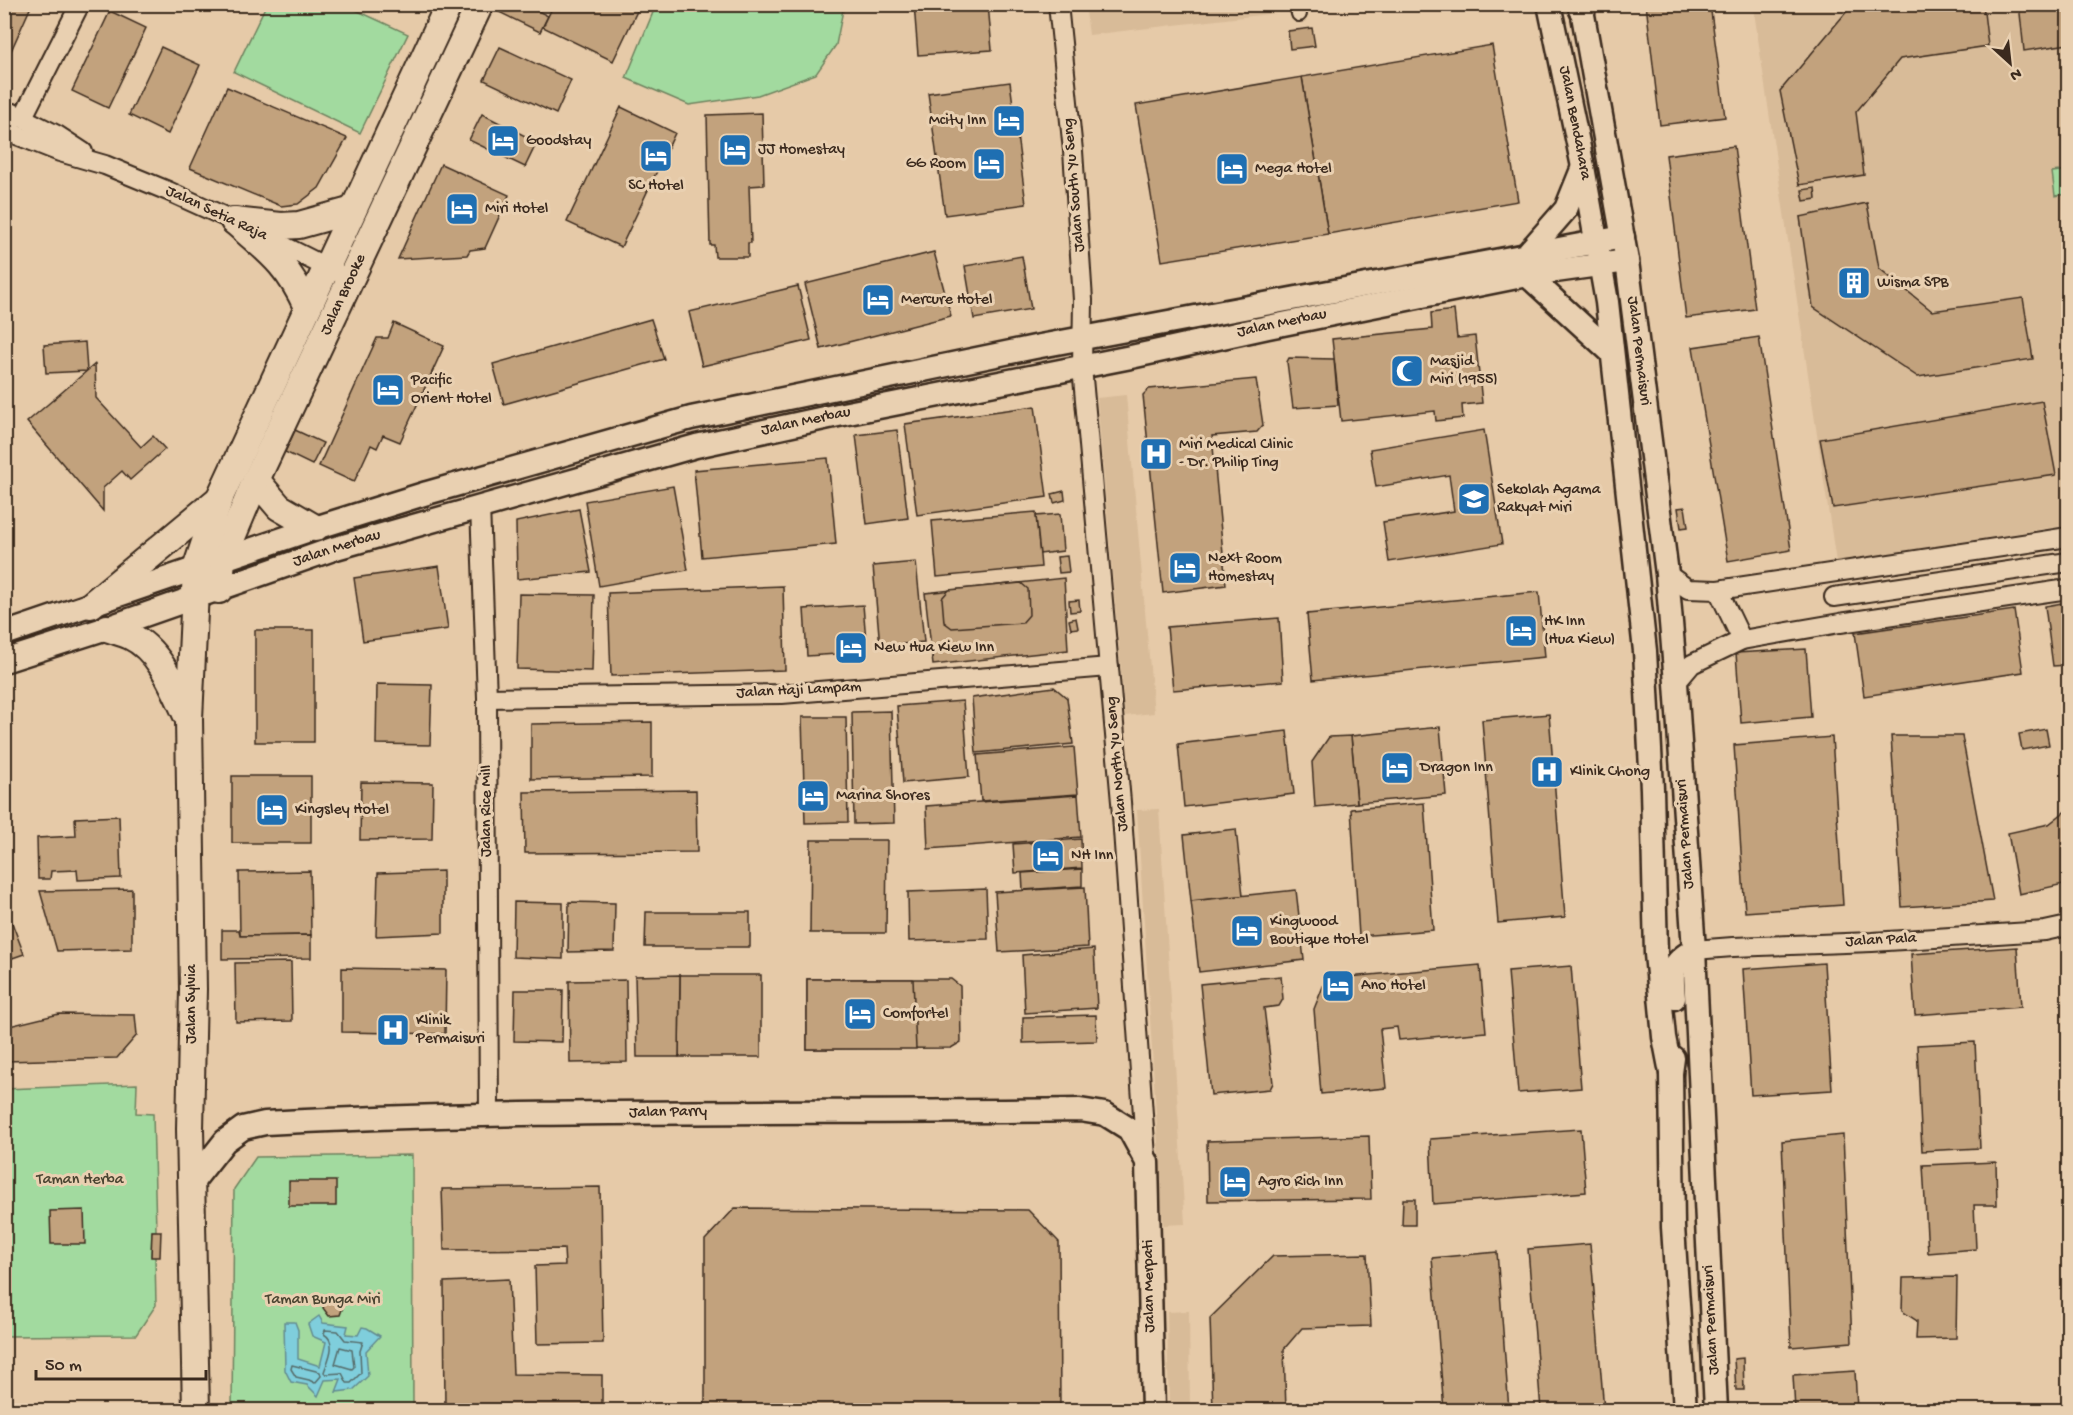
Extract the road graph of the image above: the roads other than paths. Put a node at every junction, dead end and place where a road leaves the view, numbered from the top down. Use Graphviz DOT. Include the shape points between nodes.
graph roads {
  1 [pos="80,4"];
  2 [pos="449,4"];
  3 [pos="480,4"];
  4 [pos="1058,4"];
  5 [pos="1550,4"];
  6 [pos="1583,6"];
  7 [pos="4,110"];
  8 [pos="23,117"];
  9 [pos="4,120"];
  10 [pos="4,130"];
  11 [pos="60,152"];
  12 [pos="105,165"];
  13 [pos="1583,167"];
  14 [pos="353,210"];
  15 [pos="234,221"];
  16 [pos="1623,237"];
  17 [pos="1599,253"];
  18 [pos="1627,261"];
  19 [pos="1526,266"];
  20 [pos="326,267"];
  21 [pos="351,279"];
  22 [pos="307,307"];
  23 [pos="1083,338"];
  24 [pos="1612,353"];
  25 [pos="1082,367"];
  26 [pos="256,480"];
  27 [pos="220,497"];
  28 [pos="480,506"];
  29 [pos="315,528"];
  30 [pos="2068,537"];
  31 [pos="222,561"];
  32 [pos="2068,561"];
  33 [pos="196,570"];
  34 [pos="1667,574"];
  35 [pos="1828,575"];
  36 [pos="2068,589"];
  37 [pos="219,590"];
  38 [pos="1718,590"];
  39 [pos="1834,597"];
  40 [pos="194,598"];
  41 [pos="91,605"];
  42 [pos="1839,623"];
  43 [pos="107,628"];
  44 [pos="4,634"];
  45 [pos="1742,640"];
  46 [pos="4,662"];
  47 [pos="1109,667"];
  48 [pos="1676,683"];
  49 [pos="487,698"];
  50 [pos="189,719"];
  51 [pos="2068,926"];
  52 [pos="1694,950"];
  53 [pos="1671,1073"];
  54 [pos="489,1115"];
  55 [pos="1147,1162"];
  56 [pos="191,1185"];
  57 [pos="1673,1231"];
  58 [pos="196,1410"];
  59 [pos="1153,1410"];
  60 [pos="1685,1410"];
  61 [pos="1699,1410"];
  62 [pos="1716,1410"];
  1 -- 8 [label="street"];
  2 -- 14 [label="main road, Jalan Brooke"];
  3 -- 21 [label="main road, Jalan Brooke"];
  4 -- 23 [label="street, Jalan South Yu Seng" via="1073,150"];
  5 -- 13 [label="street, Jalan Bendahara"];
  6 -- 16 [label="street, Jalan Bendahara"];
  7 -- 8 [label="street, Jalan Setia Raja"];
  8 -- 9 [label="street"];
  8 -- 11 [label="street" via="40,139"];
  8 -- 12 [label="street, Jalan Setia Raja"];
  10 -- 11 [label="street, Jalan Setia Raja"];
  11 -- 12 [label="street, Jalan Setia Raja"];
  12 -- 15 [label="street, Jalan Setia Raja"];
  13 -- 17 [label="street, Jalan Bendahara"];
  13 -- 19 [label="street" via="1566,209"];
  14 -- 15 [label="main road" via="299,225"];
  14 -- 20 [label="main road, Jalan Brooke"];
  15 -- 20 [label="street, Jalan Setia Raja"];
  15 -- 22 [label="main road" via="284,266"];
  16 -- 17 [label="street, Jalan Merbau"];
  16 -- 18 [label="street, Jalan Bendahara"];
  17 -- 18 [label="street, Jalan Merbau"];
  17 -- 19 [label="street, Jalan Merbau"];
  17 -- 24 [label="street, Jalan Permaisuri"];
  18 -- 34 [label="street, Jalan Permaisuri"];
  19 -- 23 [label="street, Jalan Merbau"];
  19 -- 24 [label="street"];
  19 -- 25 [label="street, Jalan Merbau"];
  20 -- 21 [label="street, Jalan Setia Raja"];
  20 -- 22 [label="main road, Jalan Brooke"];
  21 -- 26 [label="main road, Jalan Brooke"];
  22 -- 27 [label="main road, Jalan Brooke"];
  23 -- 25 [label="street, Jalan South Yu Seng"];
  23 -- 29 [label="street, Jalan Merbau" via="691,418"];
  24 -- 53 [label="street, Jalan Permaisuri" via="1645,651 1656,954"];
  25 -- 28 [label="street, Jalan Merbau" via="707,444"];
  25 -- 47 [label="street, Jalan North Yu Seng"];
  26 -- 29 [label="main road" via="279,507"];
  26 -- 31 [label="main road, Jalan Brooke"];
  27 -- 33 [label="main road, Jalan Brooke"];
  27 -- 41 [label="main road"];
  28 -- 37 [label="street, Jalan Merbau" via="336,549"];
  28 -- 49 [label="street, Jalan Rice Mill"];
  29 -- 31 [label="street, Jalan Merbau"];
  30 -- 35 [label="street"];
  31 -- 33 [label="street, Jalan Merbau"];
  31 -- 37 [label="main road, Jalan Brooke"];
  32 -- 39 [label="street"];
  33 -- 40 [label="main road, Jalan Brooke"];
  33 -- 41 [label="street, Jalan Merbau"];
  34 -- 38 [label="street" via="1688,589"];
  34 -- 48 [label="street, Jalan Permaisuri"];
  35 -- 38 [label="street"];
  35 -- 39 [label="street"];
  36 -- 42 [label="street"];
  37 -- 40 [label="street, Jalan Merbau"];
  38 -- 45 [label="street"];
  39 -- 42 [label="street"];
  40 -- 43 [label="street, Jalan Merbau"];
  40 -- 50 [label="main road, Jalan Sylvia"];
  41 -- 44 [label="street, Jalan Merbau"];
  42 -- 45 [label="street"];
  43 -- 46 [label="street, Jalan Merbau"];
  43 -- 50 [label="main road" via="132,637 148,649 171,680"];
  45 -- 48 [label="street" via="1692,664"];
  47 -- 49 [label="street, Jalan Haji Lampam" via="782,694"];
  47 -- 55 [label="street, Jalan North Yu Seng"];
  48 -- 52 [label="street, Jalan Permaisuri"];
  49 -- 54 [label="street, Jalan Rice Mill"];
  50 -- 56 [label="main road, Jalan Sylvia"];
  51 -- 52 [label="street, Jalan Pala" via="2045,931"];
  52 -- 53 [label="street" via="1674,966 1677,1027"];
  52 -- 62 [label="street, Jalan Permaisuri"];
  53 -- 57 [label="street, Jalan Permaisuri"];
  54 -- 55 [label="street, Jalan Parry" via="1080,1110 1105,1114 1129,1129"];
  54 -- 56 [label="street, Jalan Parry" via="340,1119 243,1128 225,1141"];
  55 -- 59 [label="street, Jalan Merpati"];
  56 -- 58 [label="main road, Jalan Sylvia"];
  57 -- 60 [label="street, Jalan Permaisuri"];
  57 -- 61 [label="street" via="1691,1277"];
}
